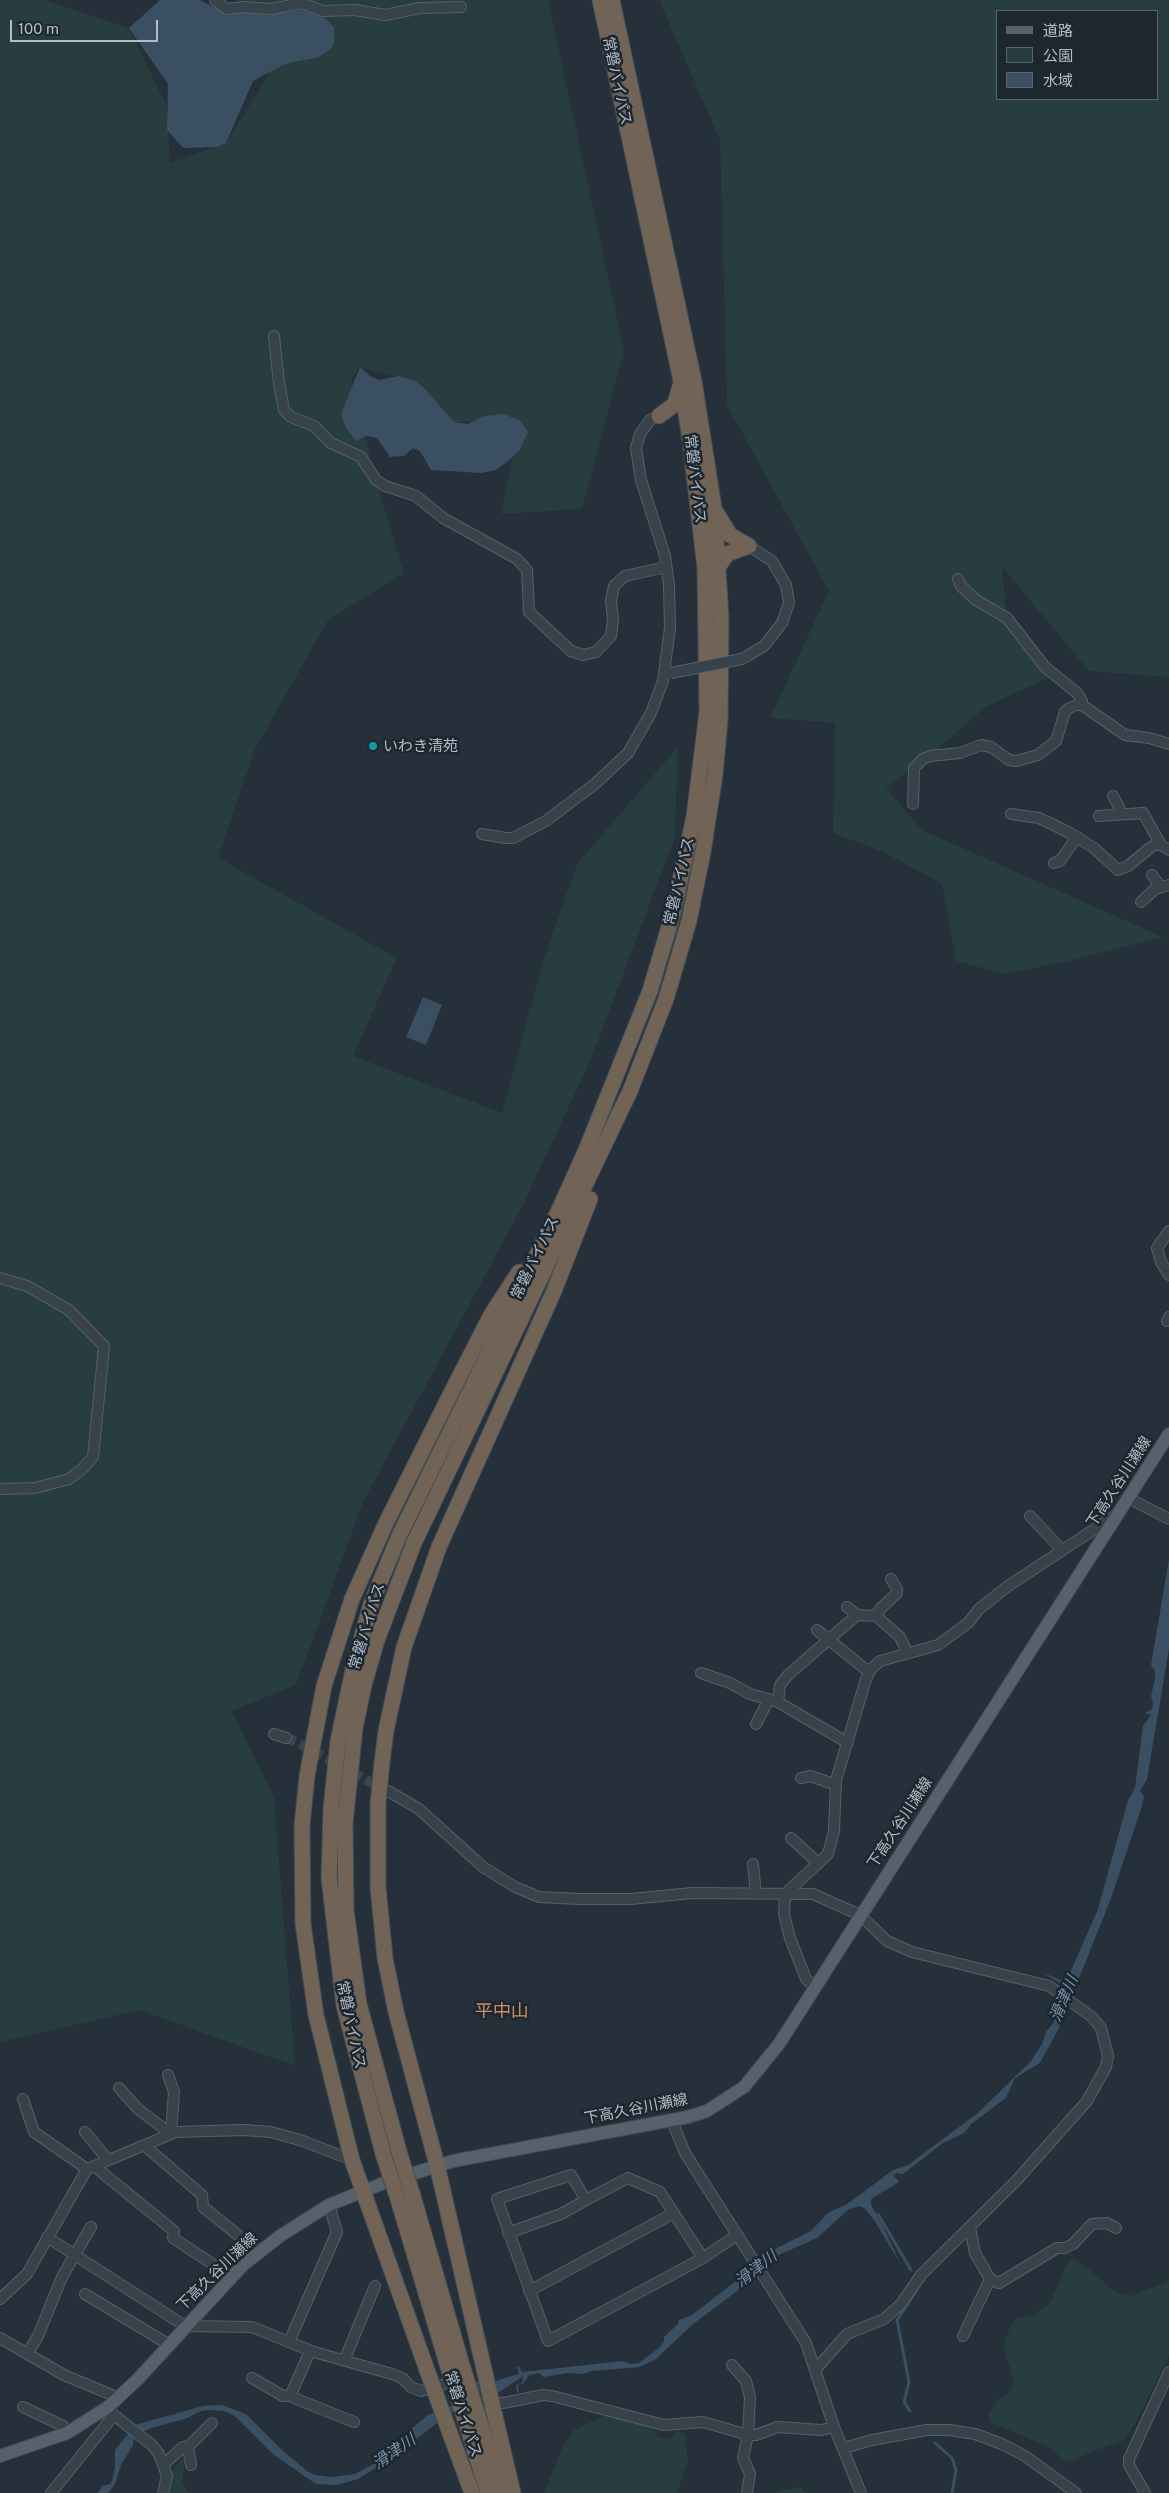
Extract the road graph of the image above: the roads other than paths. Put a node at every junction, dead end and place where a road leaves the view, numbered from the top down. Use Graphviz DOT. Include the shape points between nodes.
graph roads {
  1 [pos="214,0"];
  2 [pos="600,0"];
  3 [pos="612,0"];
  4 [pos="461,7"];
  5 [pos="274,336"];
  6 [pos="681,381"];
  7 [pos="659,416"];
  8 [pos="690,440"];
  9 [pos="714,508"];
  10 [pos="749,546"];
  11 [pos="719,566"];
  12 [pos="666,567"];
  13 [pos="958,579"];
  14 [pos="663,681"];
  15 [pos="1082,705"];
  16 [pos="1169,744"];
  17 [pos="1113,796"];
  18 [pos="913,804"];
  19 [pos="1011,814"];
  20 [pos="1120,814"];
  21 [pos="1099,816"];
  22 [pos="482,834"];
  23 [pos="1077,837"];
  24 [pos="1160,843"];
  25 [pos="1169,850"];
  26 [pos="1054,863"];
  27 [pos="1152,875"];
  28 [pos="1165,886"];
  29 [pos="1141,902"];
  30 [pos="614,1128"];
  31 [pos="558,1212"];
  32 [pos="1169,1231"];
  33 [pos="1169,1274"];
  34 [pos="0,1278"];
  35 [pos="1169,1434"];
  36 [pos="0,1489"];
  37 [pos="1128,1498"];
  38 [pos="1118,1513"];
  39 [pos="1030,1516"];
  40 [pos="1169,1518"];
  41 [pos="1062,1550"];
  42 [pos="891,1579"];
  43 [pos="847,1608"];
  44 [pos="857,1615"];
  45 [pos="876,1616"];
  46 [pos="817,1630"];
  47 [pos="827,1639"];
  48 [pos="907,1652"];
  49 [pos="869,1672"];
  50 [pos="702,1673"];
  51 [pos="774,1700"];
  52 [pos="756,1724"];
  53 [pos="274,1734"];
  54 [pos="286,1738"];
  55 [pos="848,1743"];
  56 [pos="801,1778"];
  57 [pos="836,1785"];
  58 [pos="388,1792"];
  59 [pos="791,1838"];
  60 [pos="818,1863"];
  61 [pos="753,1864"];
  62 [pos="756,1894"];
  63 [pos="785,1894"];
  64 [pos="860,1915"];
  65 [pos="815,1987"];
  66 [pos="168,2075"];
  67 [pos="120,2088"];
  68 [pos="23,2099"];
  69 [pos="672,2121"];
  70 [pos="85,2132"];
  71 [pos="171,2134"];
  72 [pos="145,2146"];
  73 [pos="108,2160"];
  74 [pos="352,2160"];
  75 [pos="437,2165"];
  76 [pos="90,2168"];
  77 [pos="362,2190"];
  78 [pos="405,2198"];
  79 [pos="586,2200"];
  80 [pos="329,2205"];
  81 [pos="674,2213"];
  82 [pos="91,2227"];
  83 [pos="970,2228"];
  84 [pos="1116,2228"];
  85 [pos="508,2233"];
  86 [pos="737,2235"];
  87 [pos="47,2237"];
  88 [pos="259,2252"];
  89 [pos="74,2255"];
  90 [pos="703,2258"];
  91 [pos="229,2279"];
  92 [pos="990,2279"];
  93 [pos="375,2286"];
  94 [pos="529,2291"];
  95 [pos="85,2294"];
  96 [pos="0,2299"];
  97 [pos="185,2326"];
  98 [pos="963,2336"];
  99 [pos="0,2338"];
  100 [pos="289,2342"];
  101 [pos="168,2344"];
  102 [pos="310,2351"];
  103 [pos="27,2354"];
  104 [pos="344,2361"];
  105 [pos="732,2365"];
  106 [pos="816,2369"];
  107 [pos="1169,2372"];
  108 [pos="252,2378"];
  109 [pos="293,2395"];
  110 [pos="120,2398"];
  111 [pos="23,2407"];
  112 [pos="113,2413"];
  113 [pos="354,2422"];
  114 [pos="212,2423"];
  115 [pos="834,2427"];
  116 [pos="475,2431"];
  117 [pos="67,2433"];
  118 [pos="748,2435"];
  119 [pos="188,2447"];
  120 [pos="844,2448"];
  121 [pos="0,2456"];
  122 [pos="163,2465"];
  123 [pos="191,2465"];
  124 [pos="167,2491"];
  125 [pos="51,2493"];
  126 [pos="472,2493"];
  127 [pos="488,2493"];
  128 [pos="499,2493"];
  129 [pos="514,2493"];
  130 [pos="747,2493"];
  131 [pos="861,2493"];
  132 [pos="1076,2493"];
  133 [pos="1145,2493"];
  1 -- 4 [label="street" via="226,9 271,9 302,2 324,11 355,10 385,15 420,8"];
  2 -- 6 [label="highway, 常磐バイパス"];
  3 -- 9 [label="highway, 常磐バイパス" via="694,381"];
  5 -- 12 [label="street" via="284,410 291,417 314,426 331,443 361,457 376,480 385,486 416,496 443,518 517,559 526,570 529,612 571,651 583,655 596,652 610,636 614,586 625,576"];
  6 -- 7 [label="highway" via="675,404"];
  6 -- 8 [label="highway, 常磐バイパス"];
  7 -- 8 [label="highway" via="671,417"];
  7 -- 12 [label="street" via="650,420 640,434 636,460"];
  8 -- 31 [label="highway, 常磐バイパス" via="705,568 707,683 707,712 694,817 672,917 650,991"];
  9 -- 10 [label="highway" via="727,531"];
  9 -- 11 [label="highway, 常磐バイパス"];
  10 -- 11 [label="highway" via="727,554"];
  10 -- 14 [label="street, bridge" via="772,561 786,585 789,603 782,623 764,646 742,660 671,673"];
  11 -- 30 [label="highway, 常磐バイパス" via="720,720 703,852 666,999"];
  12 -- 14 [label="street" via="670,628"];
  13 -- 15 [label="street" via="960,586 976,600 1007,618 1045,667 1077,693"];
  14 -- 22 [label="street" via="651,713 628,753 596,783 546,821 514,838"];
  15 -- 16 [label="street" via="1125,735"];
  15 -- 18 [label="street" via="1069,708 1056,741 1038,755 1009,760 991,746 981,745 960,753 923,759 914,768"];
  17 -- 20 [label="street"];
  19 -- 23 [label="street" via="1038,818"];
  20 -- 21 [label="street"];
  20 -- 24 [label="street" via="1142,813"];
  23 -- 24 [label="street" via="1118,870"];
  23 -- 26 [label="street" via="1060,861"];
  24 -- 25 [label="street"];
  27 -- 28 [label="street"];
  28 -- 29 [label="street"];
  30 -- 75 [label="highway" via="554,1291 436,1555 404,1647 386,1731 378,1823 382,1928 396,2012"];
  30 -- 78 [label="highway, 常磐バイパス, bridge" via="414,1543 380,1631 364,1685 350,1764 345,1823 346,1910 359,2004 400,2155"];
  31 -- 74 [label="highway" via="491,1315 369,1559 337,1641 314,1731 302,1826 303,1924 316,2015"];
  31 -- 78 [label="highway, 常磐バイパス, bridge" via="399,1536 371,1604 338,1741 331,1809 329,1878 335,1946 344,2006 384,2157"];
  32 -- 33 [label="street" via="1157,1248 1160,1262"];
  34 -- 36 [label="street" via="27,1286 69,1310 104,1346 93,1457 69,1478 35,1488"];
  35 -- 37 [label="main road, 下高久谷川瀬線"];
  37 -- 38 [label="main road, 下高久谷川瀬線"];
  37 -- 40 [label="street"];
  38 -- 41 [label="street"];
  38 -- 64 [label="main road, 下高久谷川瀬線"];
  39 -- 41 [label="street"];
  41 -- 48 [label="street" via="1008,1586 979,1609 968,1623 938,1645"];
  42 -- 45 [label="street" via="897,1593"];
  43 -- 44 [label="street"];
  44 -- 45 [label="street"];
  44 -- 47 [label="street"];
  45 -- 48 [label="street" via="900,1637"];
  46 -- 47 [label="street"];
  47 -- 49 [label="street"];
  47 -- 51 [label="street" via="780,1685"];
  48 -- 49 [label="street" via="880,1661"];
  49 -- 55 [label="street"];
  50 -- 51 [label="street" via="750,1694"];
  51 -- 52 [label="street"];
  51 -- 55 [label="street"];
  53 -- 54 [label="street"];
  55 -- 57 [label="street"];
  56 -- 57 [label="street" via="811,1776"];
  57 -- 60 [label="street" via="834,1830 828,1854"];
  58 -- 62 [label="street" via="418,1809 484,1867 515,1887 539,1897 631,1899 692,1893"];
  59 -- 60 [label="street"];
  60 -- 63 [label="street"];
  61 -- 62 [label="street"];
  62 -- 63 [label="street"];
  63 -- 64 [label="street" via="813,1894"];
  63 -- 65 [label="street" via="784,1914 794,1953 806,1979"];
  64 -- 65 [label="main road, 下高久谷川瀬線"];
  64 -- 83 [label="street" via="887,1941 912,1952 1051,1988 1092,2016 1101,2028 1108,2056 1092,2094"];
  65 -- 69 [label="main road, 下高久谷川瀬線" via="779,2044 750,2080 707,2111"];
  66 -- 71 [label="street" via="175,2100"];
  67 -- 71 [label="street" via="138,2109"];
  68 -- 76 [label="street" via="34,2132"];
  69 -- 75 [label="main road, 下高久谷川瀬線" via="514,2148"];
  69 -- 86 [label="street" via="685,2154"];
  70 -- 73 [label="street"];
  71 -- 72 [label="street"];
  71 -- 74 [label="street" via="244,2130 271,2132"];
  72 -- 73 [label="street"];
  72 -- 88 [label="street" via="202,2195 203,2207"];
  73 -- 76 [label="street"];
  74 -- 77 [label="highway"];
  75 -- 77 [label="main road, 下高久谷川瀬線"];
  75 -- 129 [label="highway, bridge"];
  76 -- 87 [label="street"];
  76 -- 91 [label="street" via="174,2231 172,2238"];
  77 -- 80 [label="main road, 下高久谷川瀬線"];
  77 -- 126 [label="highway, bridge"];
  78 -- 116 [label="highway, 常磐バイパス, bridge"];
  79 -- 81 [label="street" via="628,2178 660,2192"];
  79 -- 85 [label="street" via="560,2214"];
  79 -- 85 [label="street" via="572,2174 497,2199"];
  80 -- 88 [label="main road, 下高久谷川瀬線"];
  80 -- 100 [label="street" via="338,2232"];
  81 -- 90 [label="street"];
  81 -- 94 [label="street"];
  82 -- 89 [label="street"];
  83 -- 92 [label="street" via="975,2252"];
  83 -- 106 [label="street" via="920,2275 891,2314 846,2334"];
  84 -- 92 [label="street" via="1107,2223 1092,2224 1073,2244 1057,2248 999,2283"];
  85 -- 94 [label="street"];
  86 -- 90 [label="street"];
  86 -- 106 [label="street" via="802,2335"];
  87 -- 89 [label="street"];
  87 -- 96 [label="street" via="27,2274"];
  88 -- 91 [label="main road, 下高久谷川瀬線"];
  89 -- 97 [label="street"];
  89 -- 103 [label="street"];
  90 -- 94 [label="street" via="548,2341"];
  91 -- 97 [label="main road, 下高久谷川瀬線"];
  92 -- 98 [label="street"];
  93 -- 104 [label="street"];
  95 -- 101 [label="street"];
  97 -- 100 [label="street" via="252,2327"];
  97 -- 101 [label="main road, 下高久谷川瀬線"];
  99 -- 103 [label="street"];
  100 -- 102 [label="street"];
  101 -- 110 [label="main road, 下高久谷川瀬線"];
  102 -- 104 [label="street"];
  102 -- 109 [label="street"];
  103 -- 110 [label="street" via="64,2375"];
  104 -- 118 [label="street" via="392,2374 422,2391 462,2379 495,2402 543,2395 664,2425 703,2422"];
  105 -- 118 [label="street" via="746,2381 750,2397"];
  106 -- 115 [label="street"];
  107 -- 133 [label="street" via="1129,2459 1129,2465"];
  108 -- 109 [label="street" via="283,2396"];
  109 -- 113 [label="street"];
  110 -- 112 [label="main road, 下高久谷川瀬線"];
  111 -- 117 [label="street" via="63,2426"];
  112 -- 117 [label="main road, 下高久谷川瀬線"];
  112 -- 122 [label="street" via="152,2445"];
  112 -- 125 [label="street"];
  114 -- 119 [label="street"];
  115 -- 118 [label="street" via="821,2430 778,2427"];
  115 -- 120 [label="street"];
  116 -- 127 [label="highway, 常磐バイパス"];
  116 -- 128 [label="highway, 常磐バイパス"];
  117 -- 121 [label="main road, 下高久谷川瀬線"];
  118 -- 130 [label="street" via="743,2458 750,2474"];
  119 -- 122 [label="street" via="183,2447"];
  119 -- 123 [label="street"];
  120 -- 131 [label="street"];
  120 -- 132 [label="street" via="927,2430 975,2434 1026,2456"];
  122 -- 124 [label="street"];
}
